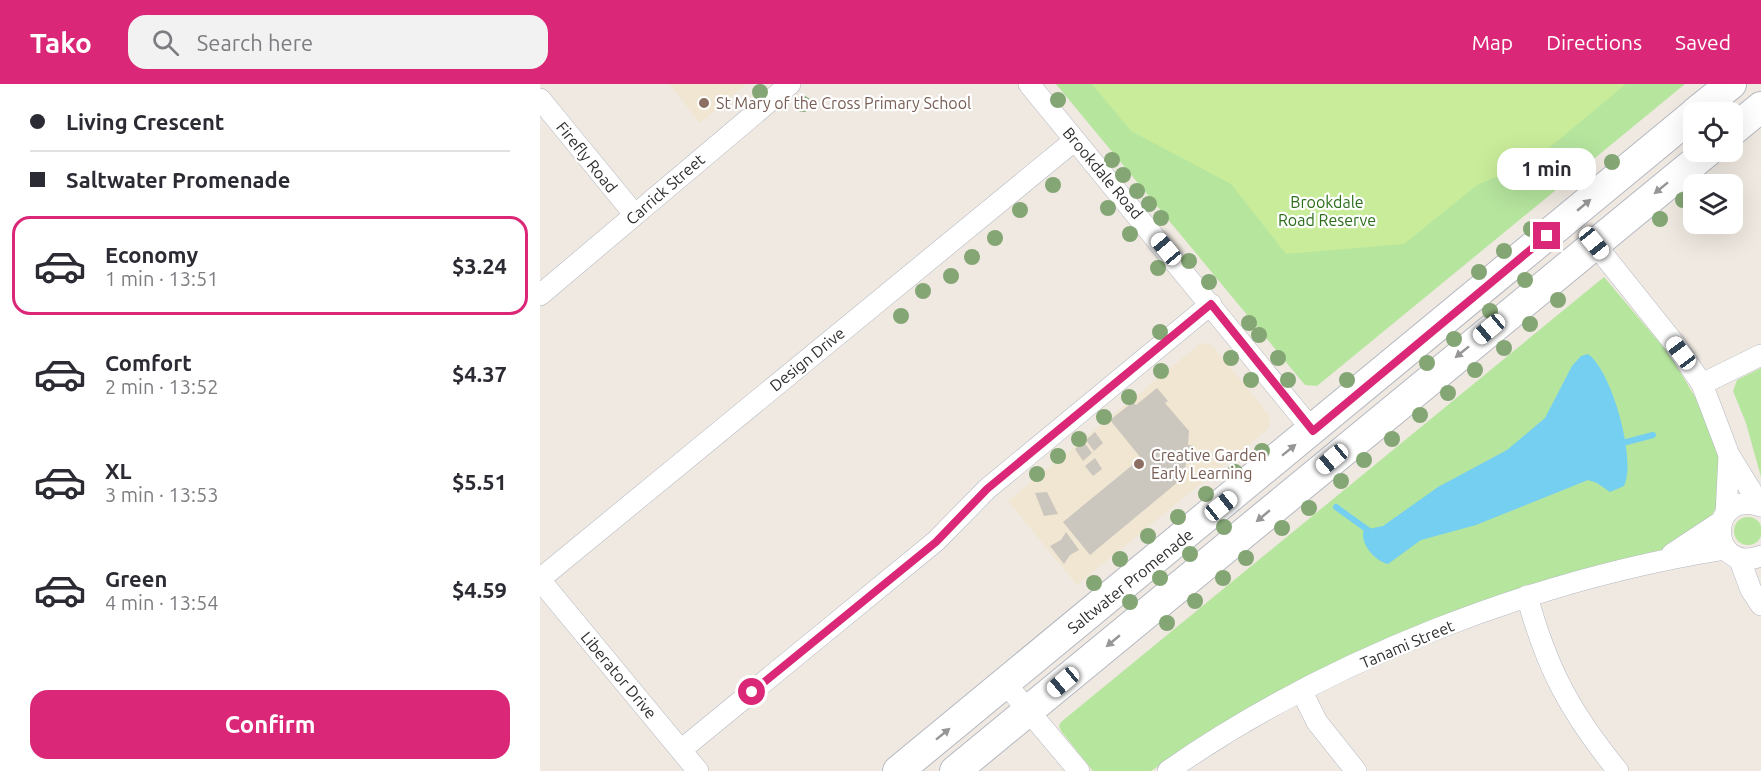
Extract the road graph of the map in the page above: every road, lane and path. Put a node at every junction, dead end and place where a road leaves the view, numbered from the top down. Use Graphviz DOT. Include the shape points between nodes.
graph roads {
  1 [pos="790,84"];
  2 [pos="1029,84"];
  3 [pos="1731,84"];
  4 [pos="540,99"];
  5 [pos="1709,102"];
  6 [pos="1761,107"];
  7 [pos="1743,122"];
  8 [pos="1683,123"];
  9 [pos="1075,140"];
  10 [pos="1695,162"];
  11 [pos="635,215"];
  12 [pos="1594,243"];
  13 [pos="540,295"];
  14 [pos="1211,304"];
  15 [pos="1761,355"];
  16 [pos="1702,384"];
  17 [pos="1313,431"];
  18 [pos="1729,455"];
  19 [pos="1315,473"];
  20 [pos="1760,505"];
  21 [pos="1724,517"];
  22 [pos="1732,554"];
  23 [pos="1761,556"];
  24 [pos="1664,560"];
  25 [pos="1761,565"];
  26 [pos="540,579"];
  27 [pos="1527,596"];
  28 [pos="1761,605"];
  29 [pos="1005,683"];
  30 [pos="1302,692"];
  31 [pos="1028,711"];
  32 [pos="681,750"];
  33 [pos="698,771"];
  34 [pos="898,771"];
  35 [pos="955,771"];
  36 [pos="1079,771"];
  37 [pos="1168,771"];
  38 [pos="1356,771"];
  39 [pos="1618,771"];
  1 -- 11 [label="street, Carrick Street"];
  2 -- 9 [label="street, Brookdale Road"];
  3 -- 5 [label="street, Saltwater Promenade"];
  4 -- 11 [label="street, Firefly Road"];
  6 -- 7 [label="street"];
  17 -- 8 [label="street, Saltwater Promenade, one-way"];
  9 -- 14 [label="street, Brookdale Road"];
  9 -- 26 [label="street, Design Drive"];
  10 -- 12 [label="street, Saltwater Promenade, one-way"];
  11 -- 13 [label="street, Carrick Street"];
  12 -- 16 [label="street" via="1674,342"];
  12 -- 19 [label="street, Saltwater Promenade, one-way"];
  14 -- 17 [label="street, Brookdale Road"];
  14 -- 32 [label="street" via="987,489 936,542"];
  15 -- 16 [label="street"];
  16 -- 18 [label="street"];
  17 -- 19 [label="street" via="1319,450"];
  29 -- 17 [label="street, Saltwater Promenade, one-way"];
  18 -- 20 [label="street"];
  18 -- 21 [label="street"];
  19 -- 31 [label="street, Saltwater Promenade, one-way"];
  20 -- 21 [label="street, Tanami Street" via="1741,503"];
  21 -- 22 [label="street" via="1721,540"];
  21 -- 24 [label="street, Tanami Street"];
  22 -- 23 [label="street, Tanami Street"];
  22 -- 24 [label="street, Tanami Street"];
  22 -- 28 [label="street"];
  24 -- 27 [label="street, Tanami Street"];
  25 -- 28 [label="street"];
  26 -- 32 [label="street, Liberator Drive"];
  27 -- 30 [label="street, Tanami Street" via="1379,654"];
  27 -- 39 [label="street" via="1545,656 1561,690"];
  29 -- 31 [label="street"];
  34 -- 29 [label="street, Saltwater Promenade, one-way"];
  30 -- 37 [label="street, Tanami Street"];
  30 -- 38 [label="street" via="1317,722"];
  31 -- 35 [label="street, Saltwater Promenade"];
  31 -- 36 [label="street"];
  32 -- 33 [label="street, Liberator Drive"];
}
